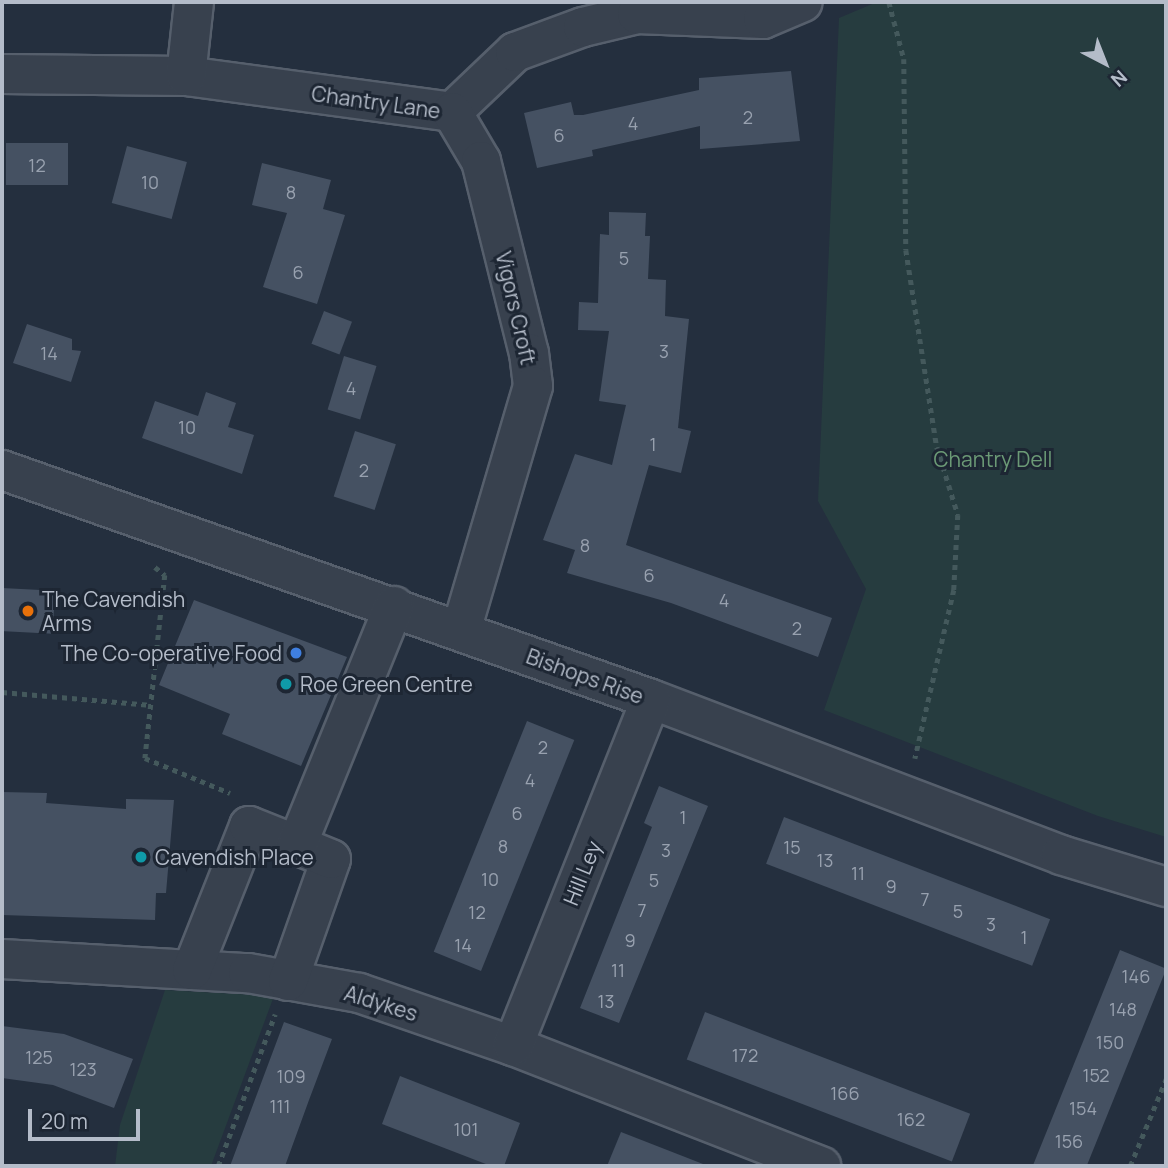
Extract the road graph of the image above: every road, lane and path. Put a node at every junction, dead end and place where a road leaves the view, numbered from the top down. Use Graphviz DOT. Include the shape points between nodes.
graph roads {
  1 [pos="194,2"];
  2 [pos="803,2"];
  3 [pos="889,2"];
  4 [pos="2,74"];
  5 [pos="187,76"];
  6 [pos="452,112"];
  7 [pos="2,470"];
  8 [pos="145,560"];
  9 [pos="394,606"];
  10 [pos="461,631"];
  11 [pos="2,692"];
  12 [pos="651,699"];
  13 [pos="151,705"];
  14 [pos="915,759"];
  15 [pos="235,794"];
  16 [pos="297,845"];
  17 [pos="1166,887"];
  18 [pos="2,959"];
  19 [pos="192,970"];
  20 [pos="288,981"];
  21 [pos="513,1046"];
  22 [pos="1166,1079"];
  23 [pos="734,1151"];
  24 [pos="218,1166"];
  25 [pos="821,1166"];
  26 [pos="1130,1166"];
  1 -- 5 [label="street"];
  2 -- 6 [label="street, Chantry Lane" via="763,19 637,14 583,27 515,52"];
  3 -- 14 [label="path" via="904,59 906,250 937,447 958,515 954,590"];
  4 -- 5 [label="street, Chantry Lane"];
  5 -- 6 [label="street, Chantry Lane"];
  6 -- 10 [label="street, Vigors Croft" via="481,161 529,353 533,386"];
  7 -- 9 [label="street, Bishops Rise"];
  8 -- 13 [label="path" via="165,575"];
  9 -- 10 [label="street, Bishops Rise"];
  9 -- 16 [label="street"];
  10 -- 12 [label="street, Bishops Rise"];
  11 -- 13 [label="path"];
  12 -- 17 [label="street, Bishops Rise" via="1061,855"];
  12 -- 21 [label="street, Hill Ley"];
  13 -- 15 [label="path" via="145,758"];
  16 -- 19 [label="street" via="249,827"];
  16 -- 20 [label="street" via="331,859"];
  18 -- 19 [label="street, Aldykes"];
  19 -- 20 [label="street, Aldykes"];
  20 -- 21 [label="street, Aldykes" via="359,993"];
  20 -- 24 [label="path"];
  21 -- 23 [label="street, Aldykes"];
  22 -- 26 [label="path"];
  23 -- 25 [label="street, Aldykes"];
}
